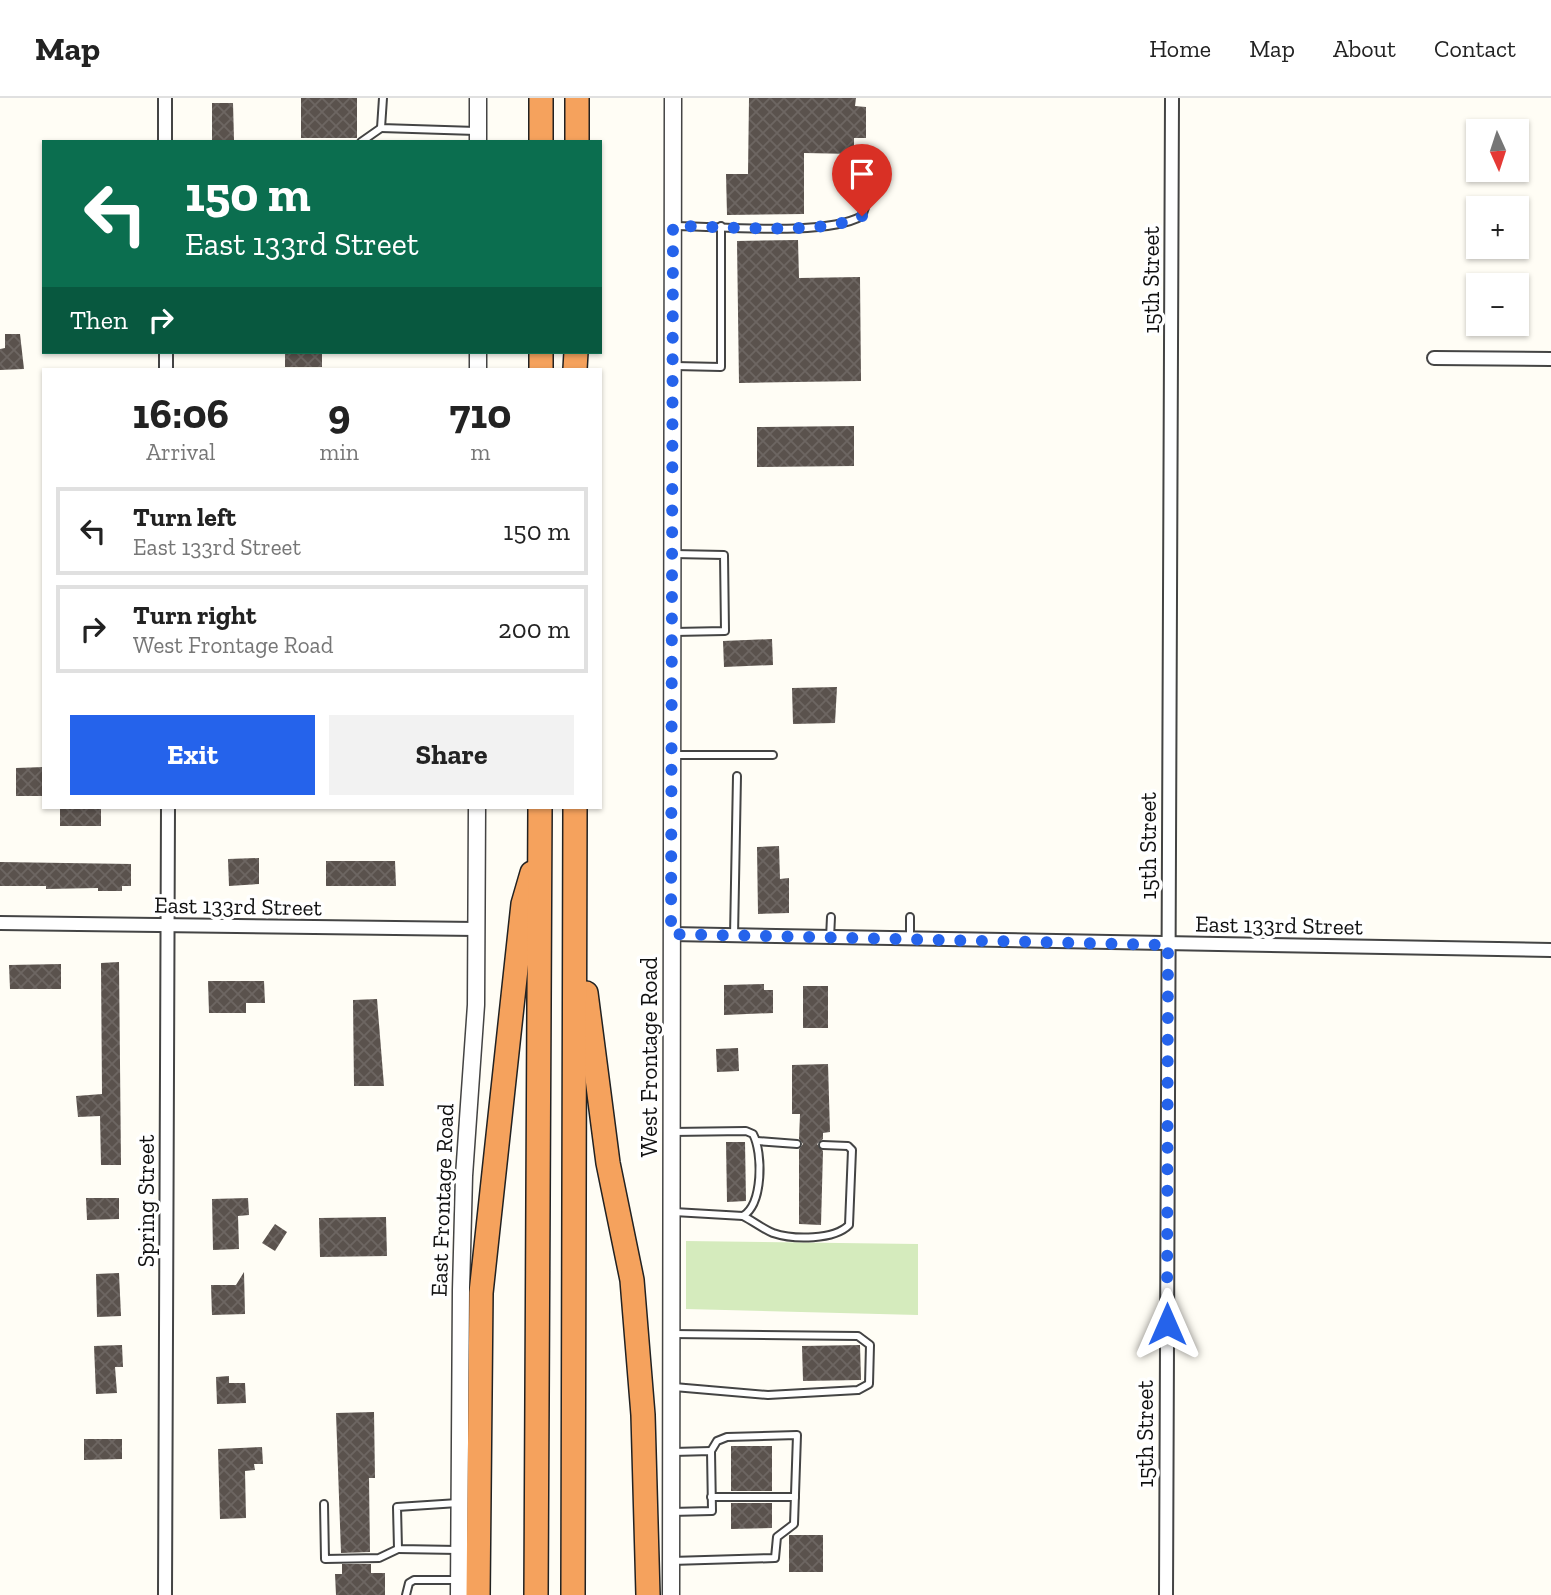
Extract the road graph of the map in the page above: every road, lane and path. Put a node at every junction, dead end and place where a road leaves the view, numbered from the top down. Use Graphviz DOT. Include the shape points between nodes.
graph roads {
  1 [pos="165,98"];
  2 [pos="383,98"];
  3 [pos="478,98"];
  4 [pos="541,98"];
  5 [pos="578,98"];
  6 [pos="673,98"];
  7 [pos="1172,98"];
  8 [pos="381,128"];
  9 [pos="478,136"];
  10 [pos="165,140"];
  11 [pos="364,140"];
  12 [pos="541,140"];
  13 [pos="577,140"];
  14 [pos="868,199"];
  15 [pos="673,226"];
  16 [pos="720,226"];
  17 [pos="1434,358"];
  18 [pos="1551,359"];
  19 [pos="672,366"];
  20 [pos="672,554"];
  21 [pos="671,632"];
  22 [pos="671,755"];
  23 [pos="773,755"];
  24 [pos="737,776"];
  25 [pos="167,809"];
  26 [pos="477,809"];
  27 [pos="540,809"];
  28 [pos="575,809"];
  29 [pos="540,846"];
  30 [pos="574,900"];
  31 [pos="831,917"];
  32 [pos="910,917"];
  33 [pos="0,923"];
  34 [pos="168,927"];
  35 [pos="476,929"];
  36 [pos="671,934"];
  37 [pos="734,936"];
  38 [pos="830,938"];
  39 [pos="910,939"];
  40 [pos="1168,945"];
  41 [pos="1551,950"];
  42 [pos="672,1132"];
  43 [pos="757,1141"];
  44 [pos="797,1144"];
  45 [pos="824,1145"];
  46 [pos="672,1212"];
  47 [pos="743,1216"];
  48 [pos="672,1334"];
  49 [pos="672,1387"];
  50 [pos="711,1451"];
  51 [pos="671,1452"];
  52 [pos="795,1496"];
  53 [pos="711,1497"];
  54 [pos="460,1503"];
  55 [pos="324,1504"];
  56 [pos="671,1512"];
  57 [pos="398,1549"];
  58 [pos="459,1550"];
  59 [pos="671,1561"];
  60 [pos="458,1588"];
  61 [pos="165,1595"];
  62 [pos="406,1595"];
  63 [pos="478,1595"];
  64 [pos="536,1595"];
  65 [pos="573,1595"];
  66 [pos="648,1595"];
  67 [pos="671,1595"];
  68 [pos="1166,1595"];
  1 -- 10 [label="street"];
  2 -- 8 [label="lane"];
  3 -- 9 [label="street"];
  4 -- 12 [label="highway"];
  5 -- 13 [label="highway"];
  6 -- 15 [label="street, West Frontage Road"];
  7 -- 40 [label="street, 15th Street"];
  8 -- 9 [label="lane"];
  8 -- 11 [label="lane"];
  14 -- 16 [label="lane" via="862,216 848,224"];
  15 -- 16 [label="lane"];
  15 -- 19 [label="street, West Frontage Road"];
  16 -- 19 [label="lane" via="721,367"];
  17 -- 18 [label="street"];
  19 -- 20 [label="street, West Frontage Road"];
  20 -- 21 [label="street, West Frontage Road"];
  20 -- 21 [label="lane" via="724,555 725,631"];
  21 -- 22 [label="street, West Frontage Road"];
  22 -- 23 [label="lane"];
  22 -- 36 [label="street, West Frontage Road"];
  24 -- 37 [label="lane"];
  25 -- 34 [label="street, Spring Street"];
  26 -- 35 [label="street, East Frontage Road"];
  27 -- 29 [label="highway"];
  28 -- 30 [label="highway"];
  29 -- 63 [label="highway" via="523,904 484,1247"];
  29 -- 64 [label="highway"];
  30 -- 65 [label="highway"];
  30 -- 66 [label="highway" via="608,1163 632,1280 643,1415"];
  31 -- 38 [label="lane"];
  32 -- 39 [label="lane"];
  33 -- 34 [label="street, East 133rd Street"];
  34 -- 35 [label="street, East 133rd Street"];
  34 -- 61 [label="street, Spring Street"];
  35 -- 54 [label="street, East Frontage Road" via="476,1005 464,1176"];
  36 -- 37 [label="street, East 133rd Street"];
  36 -- 42 [label="street, West Frontage Road"];
  37 -- 38 [label="street, East 133rd Street"];
  38 -- 39 [label="street, East 133rd Street"];
  39 -- 40 [label="street, East 133rd Street"];
  40 -- 41 [label="street, East 133rd Street"];
  40 -- 68 [label="street, 15th Street"];
  42 -- 43 [label="lane" via="746,1131"];
  42 -- 46 [label="street, West Frontage Road"];
  43 -- 44 [label="lane"];
  43 -- 47 [label="lane" via="756,1201"];
  45 -- 47 [label="lane" via="852,1150 849,1225 841,1233 828,1238 775,1234"];
  46 -- 47 [label="lane"];
  46 -- 48 [label="street, West Frontage Road"];
  48 -- 49 [label="street, West Frontage Road"];
  48 -- 49 [label="lane" via="859,1336 870,1345 871,1375 869,1384 858,1390 768,1395"];
  49 -- 51 [label="street, West Frontage Road"];
  50 -- 51 [label="lane"];
  50 -- 52 [label="lane" via="717,1440 727,1437 796,1435"];
  50 -- 53 [label="lane"];
  51 -- 56 [label="street, West Frontage Road"];
  52 -- 53 [label="lane"];
  52 -- 59 [label="lane" via="794,1524 777,1537 775,1558"];
  53 -- 56 [label="lane" via="712,1511"];
  54 -- 57 [label="lane" via="397,1507"];
  54 -- 58 [label="street, East Frontage Road"];
  55 -- 57 [label="lane" via="325,1559 379,1558"];
  56 -- 59 [label="street, West Frontage Road"];
  57 -- 58 [label="lane"];
  58 -- 60 [label="street, East Frontage Road"];
  59 -- 67 [label="street, West Frontage Road"];
  60 -- 62 [label="lane" via="414,1580 408,1583"];
}
